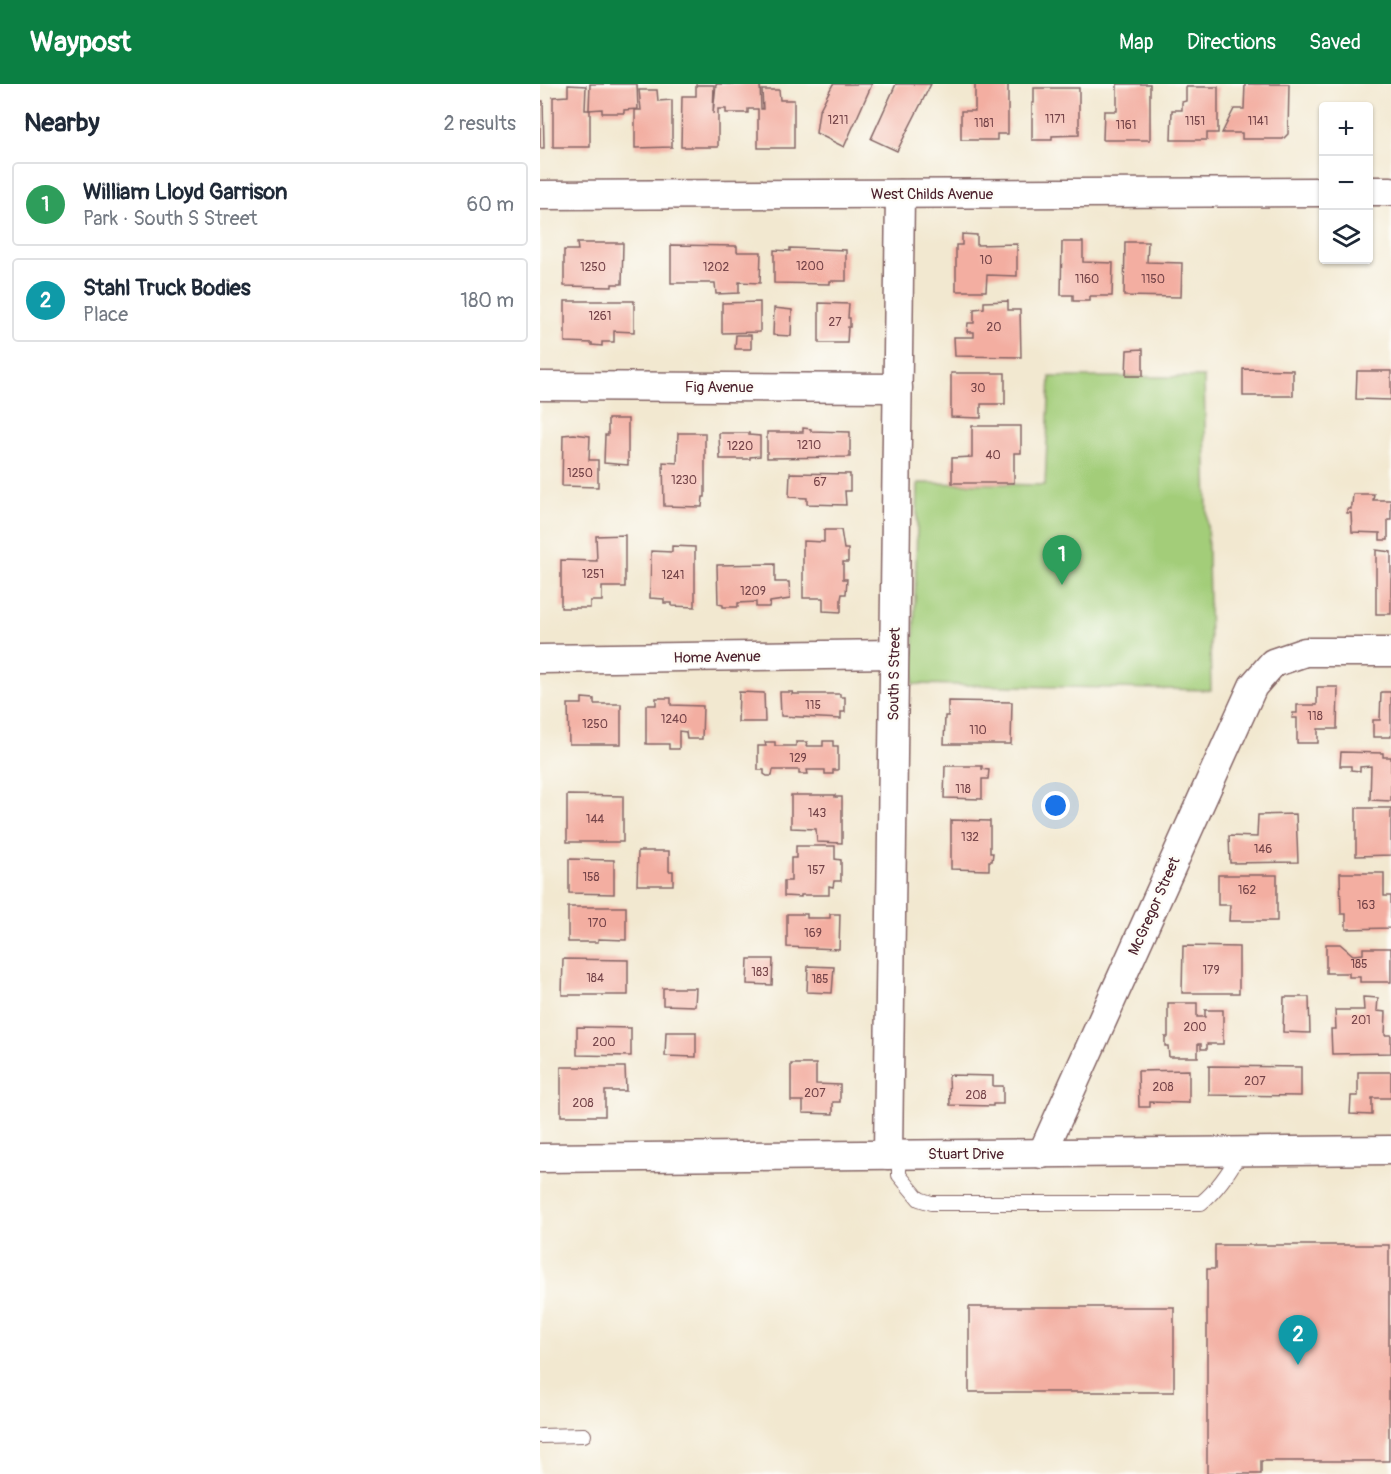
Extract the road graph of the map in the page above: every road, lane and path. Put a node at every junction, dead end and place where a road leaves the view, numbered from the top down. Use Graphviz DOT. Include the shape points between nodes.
graph roads {
  1 [pos="1373,191"];
  2 [pos="1391,191"];
  3 [pos="1319,192"];
  4 [pos="900,194"];
  5 [pos="540,195"];
  6 [pos="540,386"];
  7 [pos="898,388"];
  8 [pos="1391,652"];
  9 [pos="894,654"];
  10 [pos="540,659"];
  11 [pos="1391,1150"];
  12 [pos="1240,1152"];
  13 [pos="1042,1154"];
  14 [pos="894,1155"];
  15 [pos="540,1158"];
  16 [pos="584,1435"];
  17 [pos="540,1436"];
  1 -- 2 [label="street"];
  3 -- 4 [label="street, West Childs Avenue"];
  4 -- 5 [label="street, West Childs Avenue"];
  4 -- 7 [label="street, South S Street"];
  6 -- 7 [label="street, Fig Avenue"];
  7 -- 9 [label="street, South S Street"];
  8 -- 13 [label="street, McGregor Street" via="1305,652 1273,663 1253,686"];
  9 -- 10 [label="street, Home Avenue"];
  9 -- 14 [label="street, South S Street"];
  11 -- 12 [label="street, Stuart Drive"];
  12 -- 13 [label="street, Stuart Drive"];
  12 -- 14 [label="lane" via="1229,1172 1201,1203 932,1203 919,1199 899,1175"];
  13 -- 14 [label="street, Stuart Drive"];
  14 -- 15 [label="street, Stuart Drive"];
  16 -- 17 [label="lane"];
}
